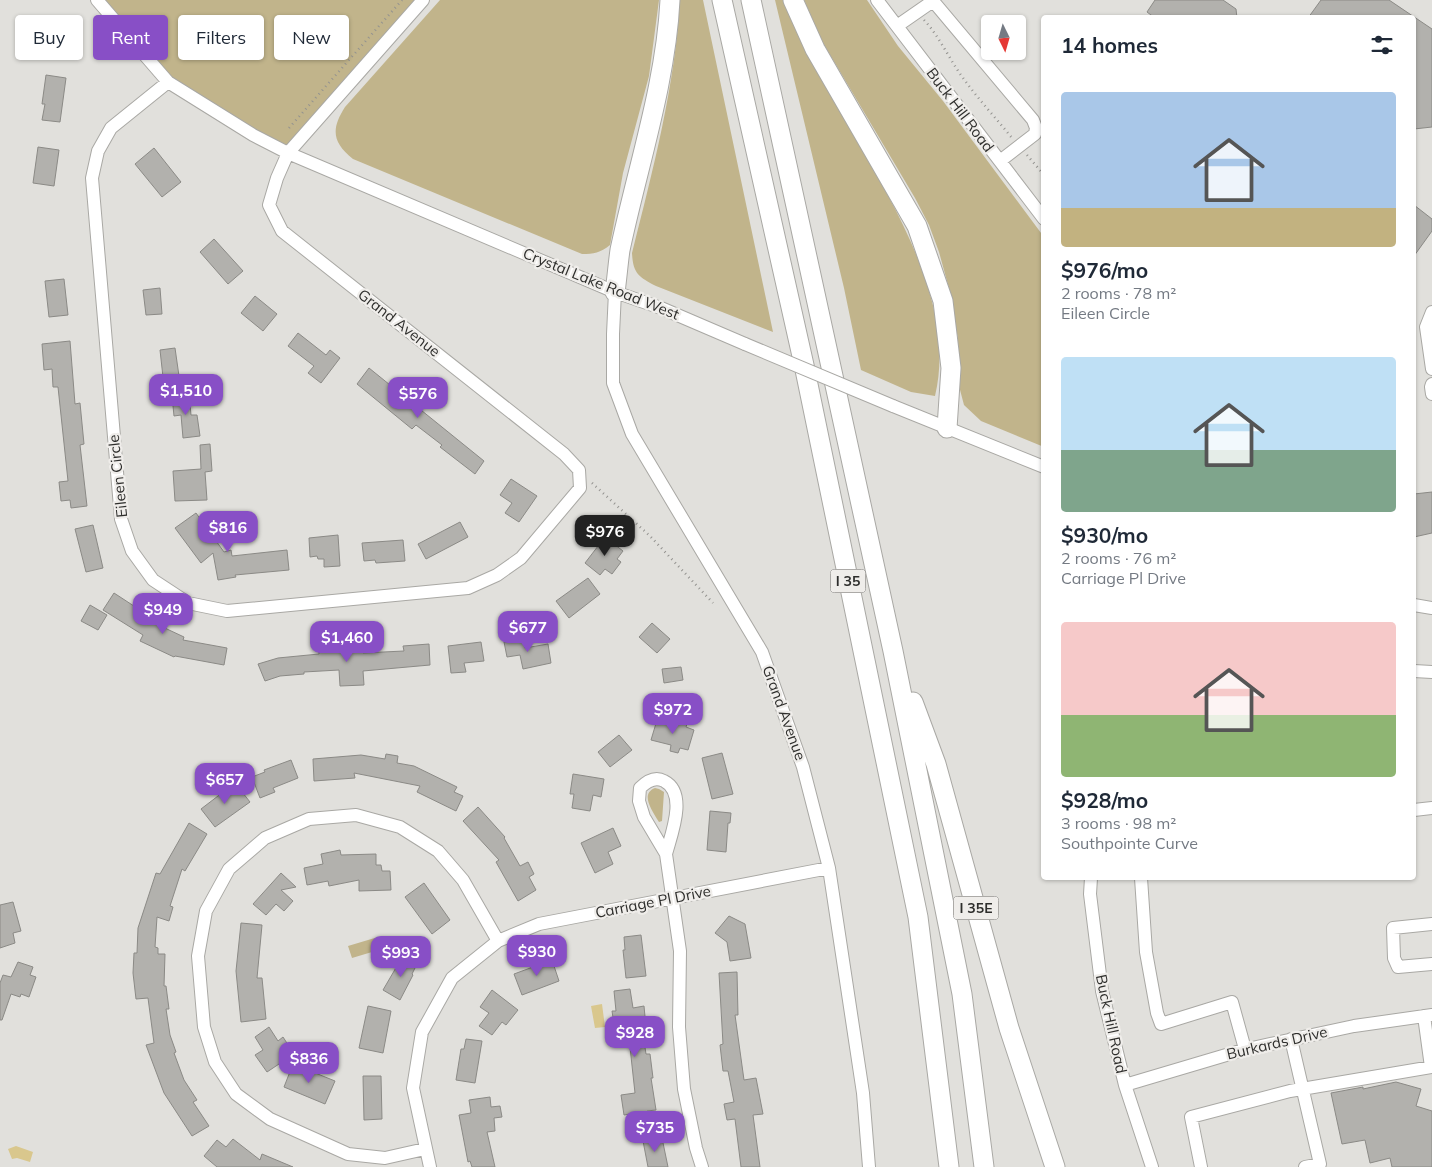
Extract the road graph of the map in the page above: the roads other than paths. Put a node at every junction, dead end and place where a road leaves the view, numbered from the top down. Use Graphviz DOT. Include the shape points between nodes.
graph roads {
  1 [pos="97,0"];
  2 [pos="423,0"];
  3 [pos="670,0"];
  4 [pos="722,0"];
  5 [pos="751,0"];
  6 [pos="793,0"];
  7 [pos="877,0"];
  8 [pos="934,0"];
  9 [pos="897,26"];
  10 [pos="168,82"];
  11 [pos="288,153"];
  12 [pos="1000,161"];
  13 [pos="1041,215"];
  14 [pos="616,292"];
  15 [pos="1432,312"];
  16 [pos="1432,369"];
  17 [pos="1432,384"];
  18 [pos="1432,394"];
  19 [pos="947,428"];
  20 [pos="1041,466"];
  21 [pos="580,474"];
  22 [pos="893,651"];
  23 [pos="1416,671"];
  24 [pos="1432,672"];
  25 [pos="1432,808"];
  26 [pos="1416,810"];
  27 [pos="666,854"];
  28 [pos="829,868"];
  29 [pos="1091,880"];
  30 [pos="1142,880"];
  31 [pos="673,898"];
  32 [pos="1432,924"];
  33 [pos="498,941"];
  34 [pos="1432,964"];
  35 [pos="1428,1016"];
  36 [pos="1291,1039"];
  37 [pos="1245,1050"];
  38 [pos="1431,1067"];
  39 [pos="1124,1084"];
  40 [pos="1304,1089"];
  41 [pos="425,1149"];
  42 [pos="430,1167"];
  43 [pos="702,1167"];
  44 [pos="868,1167"];
  45 [pos="949,1167"];
  46 [pos="984,1167"];
  47 [pos="1055,1167"];
  48 [pos="1152,1167"];
  49 [pos="1201,1167"];
  50 [pos="1306,1167"];
  1 -- 10 [label="street, Crystal Lake Road West"];
  2 -- 11 [label="street, Grand Avenue"];
  3 -- 14 [label="highway" via="658,86 620,252"];
  4 -- 45 [label="highway, I 35" via="804,365 918,917"];
  5 -- 22 [label="highway, I 35"];
  6 -- 19 [label="highway" via="815,49 917,226 943,301 950,368"];
  7 -- 9 [label="street, Buck Hill Road"];
  8 -- 9 [label="street"];
  8 -- 12 [label="street" via="1033,120 1035,134"];
  9 -- 12 [label="street, Buck Hill Road"];
  10 -- 11 [label="street, Crystal Lake Road West"];
  10 -- 21 [label="street, Eileen Circle" via="111,128 98,151 92,178 121,519 132,551 153,580 188,603 227,611 468,588 497,575 521,558 580,488"];
  11 -- 14 [label="street, Crystal Lake Road West"];
  11 -- 21 [label="street, Grand Avenue" via="269,205 282,231 564,454"];
  12 -- 13 [label="street, Buck Hill Road"];
  14 -- 19 [label="street, Crystal Lake Road West, bridge"];
  14 -- 28 [label="street, Grand Avenue" via="612,334 613,383 632,434 762,652 804,767"];
  15 -- 16 [label="street" via="1426,327"];
  17 -- 18 [label="street"];
  19 -- 20 [label="street, Crystal Lake Road West"];
  22 -- 46 [label="highway" via="962,994"];
  22 -- 47 [label="highway, I 35E" via="936,764 1009,1028"];
  23 -- 24 [label="street"];
  25 -- 26 [label="street"];
  27 -- 27 [label="street" via="644,817 639,800 640,788 648,780 662,780 670,785 676,796 676,815"];
  27 -- 31 [label="street"];
  28 -- 31 [label="street, Carriage Pl Drive"];
  28 -- 44 [label="street, Grand Avenue" via="862,1093"];
  29 -- 39 [label="street, Buck Hill Road" via="1102,991"];
  30 -- 37 [label="street" via="1146,952 1161,1024 1232,1002"];
  31 -- 33 [label="street, Carriage Pl Drive" via="539,924"];
  31 -- 43 [label="street" via="680,951 679,1028 684,1089"];
  32 -- 34 [label="street" via="1393,928 1394,958 1398,967"];
  33 -- 41 [label="street, Carriage Pl Drive" via="452,978 422,1032 413,1088"];
  33 -- 41 [label="street" via="463,880 438,851 400,826 356,816 309,819 265,838 229,869 206,911 198,956 204,1027 215,1062 236,1094 270,1120 348,1154 385,1158"];
  35 -- 36 [label="street, Burkards Drive"];
  35 -- 38 [label="street"];
  36 -- 37 [label="street, Burkards Drive"];
  36 -- 40 [label="street"];
  37 -- 39 [label="street, Burkards Drive"];
  38 -- 40 [label="street"];
  39 -- 48 [label="street, Buck Hill Road"];
  40 -- 49 [label="street" via="1191,1117"];
  40 -- 50 [label="street" via="1320,1164"];
  41 -- 42 [label="street, Carriage Pl Drive"];
}
